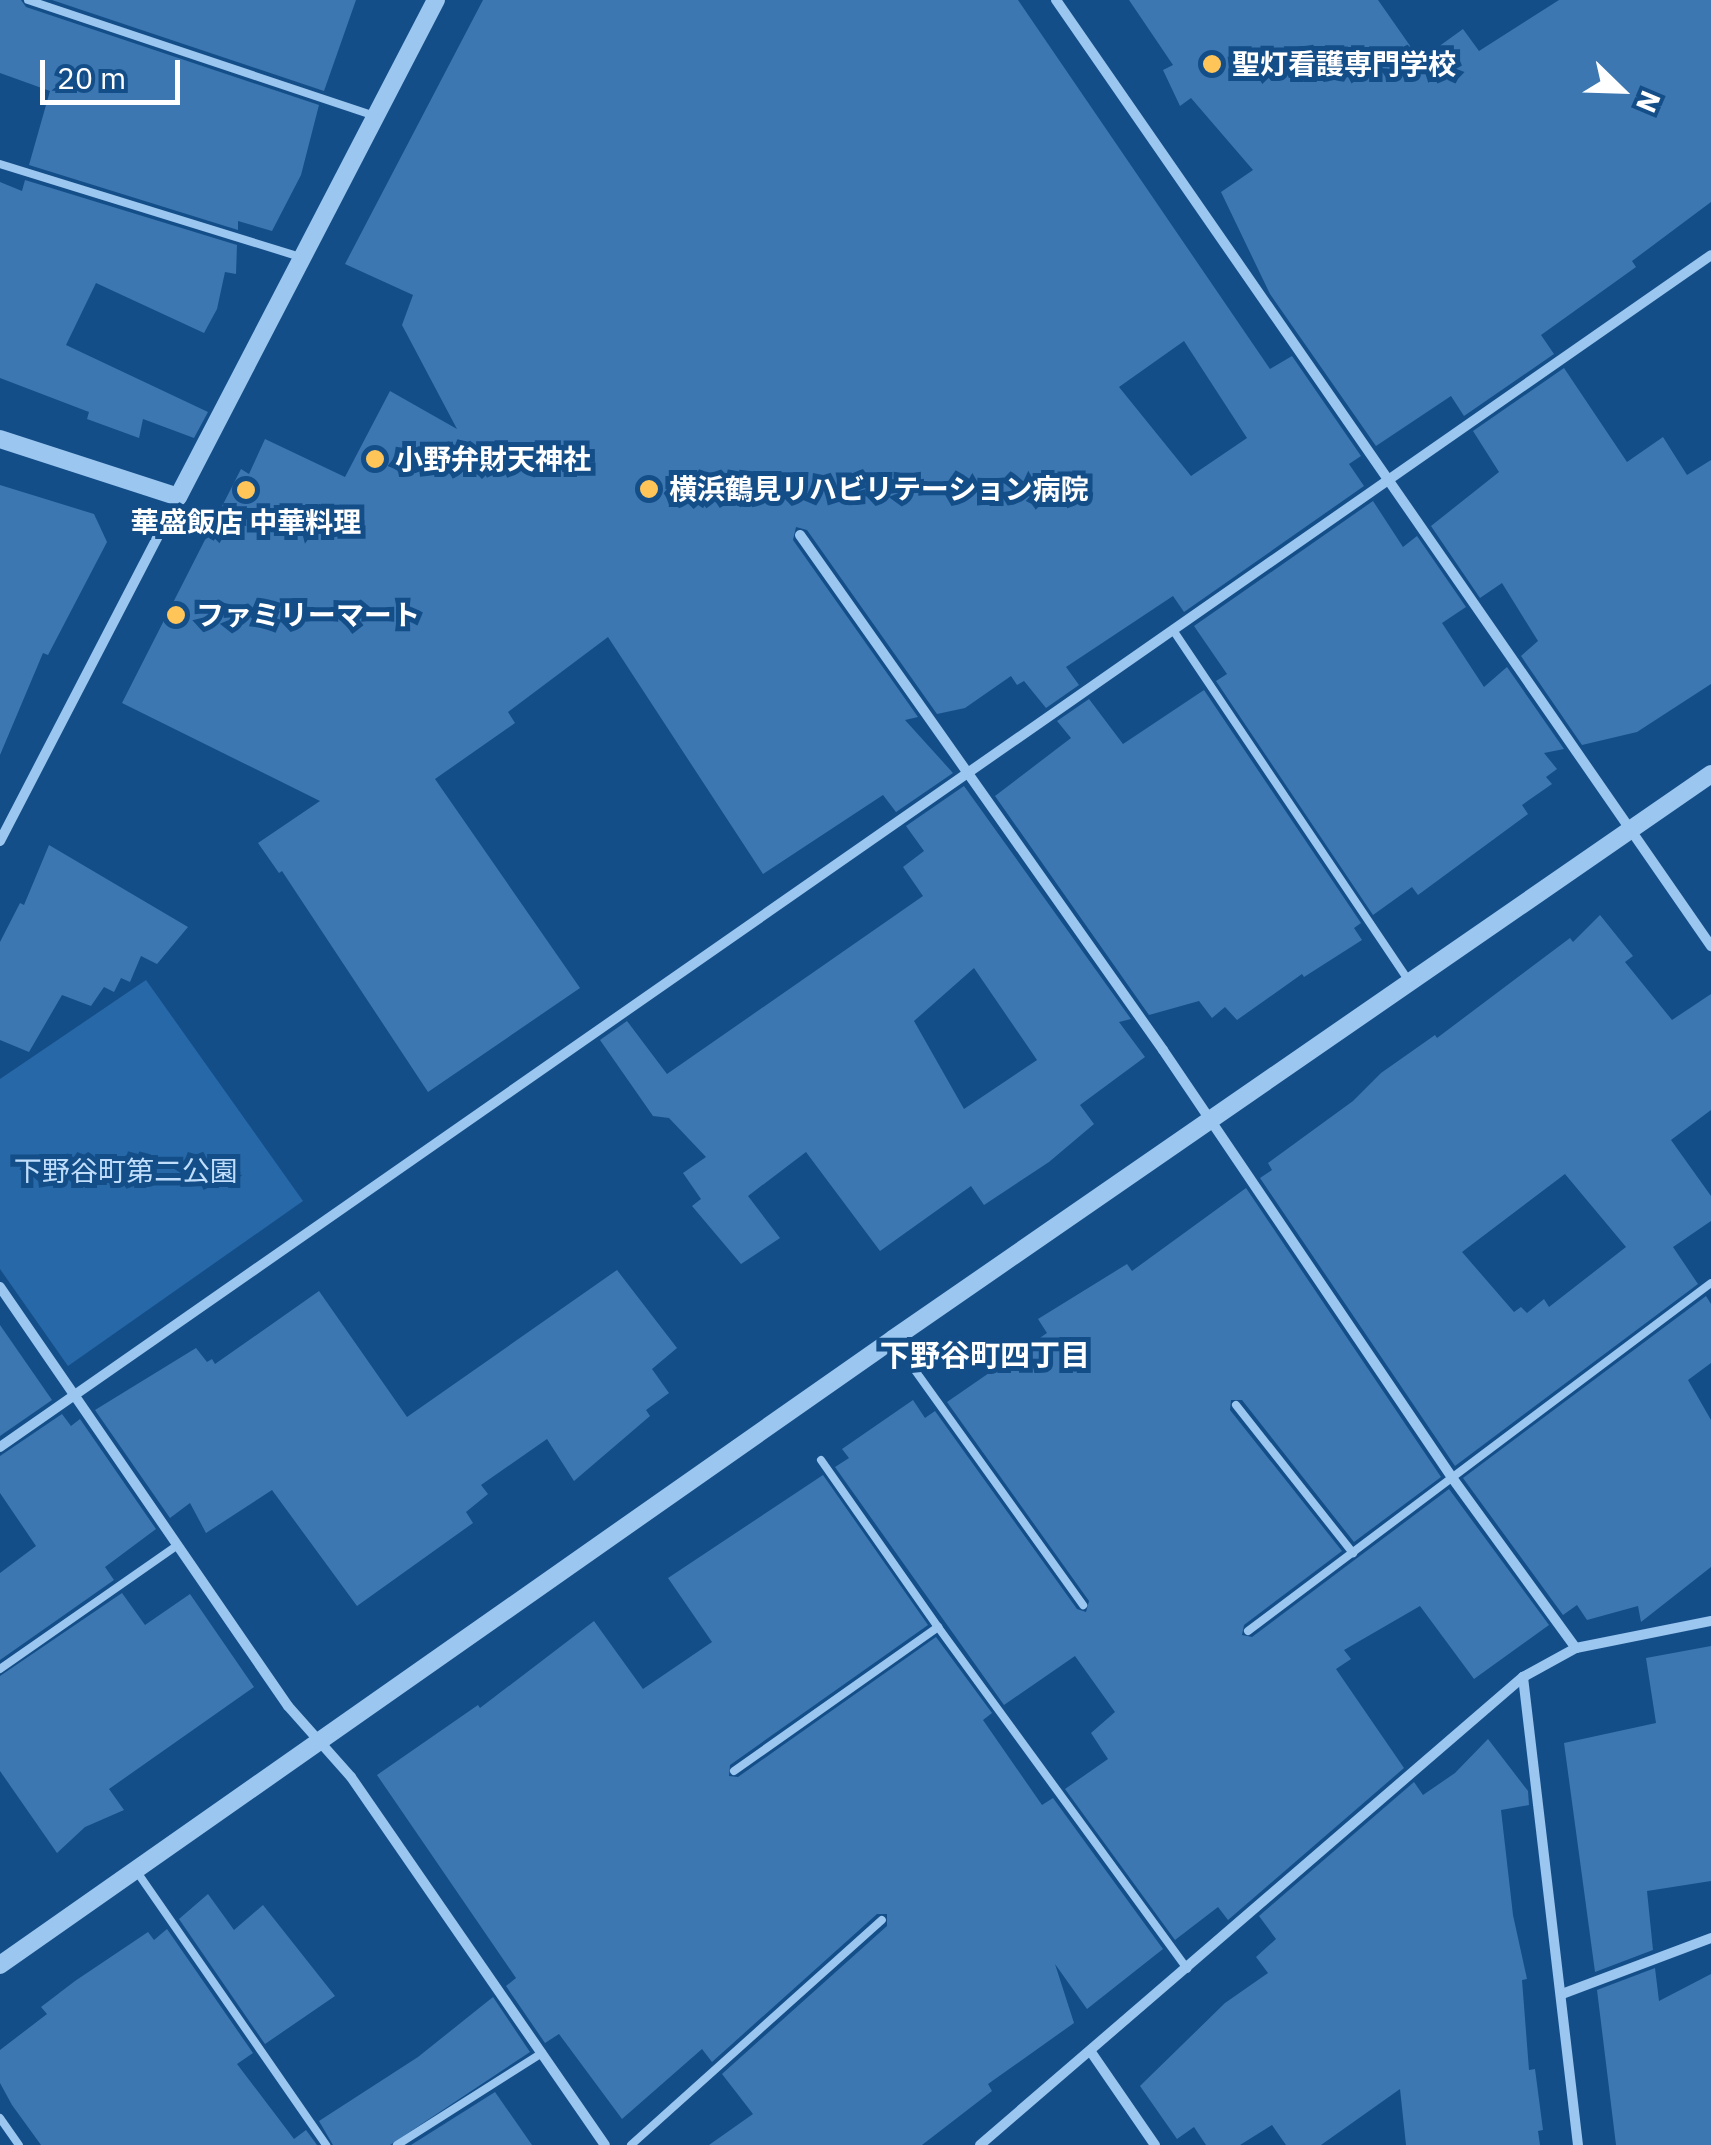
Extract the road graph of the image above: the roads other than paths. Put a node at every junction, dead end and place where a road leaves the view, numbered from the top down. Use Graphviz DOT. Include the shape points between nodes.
graph roads {
  1 [pos="28,0"];
  2 [pos="436,0"];
  3 [pos="1056,0"];
  4 [pos="374,116"];
  5 [pos="0,164"];
  6 [pos="1711,255"];
  7 [pos="300,257"];
  8 [pos="0,439"];
  9 [pos="1389,478"];
  10 [pos="178,497"];
  11 [pos="800,534"];
  12 [pos="1173,630"];
  13 [pos="970,772"];
  14 [pos="1711,774"];
  15 [pos="1630,831"];
  16 [pos="0,841"];
  17 [pos="1711,946"];
  18 [pos="1410,983"];
  19 [pos="1211,1121"];
  20 [pos="1711,1283"];
  21 [pos="0,1287"];
  22 [pos="892,1339"];
  23 [pos="74,1394"];
  24 [pos="1236,1405"];
  25 [pos="0,1446"];
  26 [pos="820,1460"];
  27 [pos="1453,1479"];
  28 [pos="176,1546"];
  29 [pos="1354,1553"];
  30 [pos="1084,1605"];
  31 [pos="1711,1621"];
  32 [pos="938,1627"];
  33 [pos="1248,1631"];
  34 [pos="1576,1648"];
  35 [pos="0,1669"];
  36 [pos="1524,1677"];
  37 [pos="319,1743"];
  38 [pos="734,1771"];
  39 [pos="134,1868"];
  40 [pos="882,1920"];
  41 [pos="1711,1938"];
  42 [pos="0,1965"];
  43 [pos="1187,1969"];
  44 [pos="1562,1994"];
  45 [pos="1092,2052"];
  46 [pos="542,2053"];
  47 [pos="0,2118"];
  48 [pos="19,2145"];
  49 [pos="326,2145"];
  50 [pos="398,2145"];
  51 [pos="605,2145"];
  52 [pos="630,2145"];
  53 [pos="980,2145"];
  54 [pos="1155,2145"];
  55 [pos="1578,2145"];
  1 -- 4 [label="lane"];
  2 -- 4 [label="street"];
  3 -- 9 [label="street"];
  4 -- 7 [label="street"];
  5 -- 7 [label="lane"];
  6 -- 9 [label="street"];
  7 -- 10 [label="street"];
  8 -- 10 [label="street"];
  9 -- 12 [label="street"];
  9 -- 15 [label="street"];
  10 -- 16 [label="street"];
  11 -- 13 [label="street"];
  12 -- 13 [label="street"];
  12 -- 18 [label="lane"];
  13 -- 19 [label="street"];
  13 -- 23 [label="street"];
  14 -- 15 [label="street"];
  15 -- 17 [label="street"];
  15 -- 18 [label="street"];
  18 -- 19 [label="street"];
  19 -- 22 [label="street"];
  19 -- 27 [label="street"];
  20 -- 27 [label="lane"];
  21 -- 23 [label="street"];
  22 -- 30 [label="lane"];
  22 -- 37 [label="street"];
  23 -- 25 [label="street"];
  23 -- 28 [label="street"];
  24 -- 29 [label="lane"];
  26 -- 32 [label="lane"];
  27 -- 29 [label="lane"];
  27 -- 34 [label="street"];
  28 -- 35 [label="lane"];
  28 -- 37 [label="street"];
  29 -- 33 [label="lane"];
  31 -- 34 [label="street"];
  32 -- 38 [label="lane"];
  32 -- 43 [label="lane"];
  34 -- 36 [label="street"];
  36 -- 43 [label="street"];
  36 -- 44 [label="street"];
  37 -- 39 [label="street"];
  37 -- 46 [label="street" via="351,1778"];
  39 -- 42 [label="street"];
  39 -- 49 [label="lane"];
  40 -- 52 [label="lane"];
  41 -- 44 [label="street"];
  43 -- 45 [label="street"];
  44 -- 55 [label="street"];
  45 -- 53 [label="street"];
  45 -- 54 [label="street"];
  46 -- 50 [label="lane"];
  46 -- 51 [label="street"];
  47 -- 48 [label="lane"];
}
